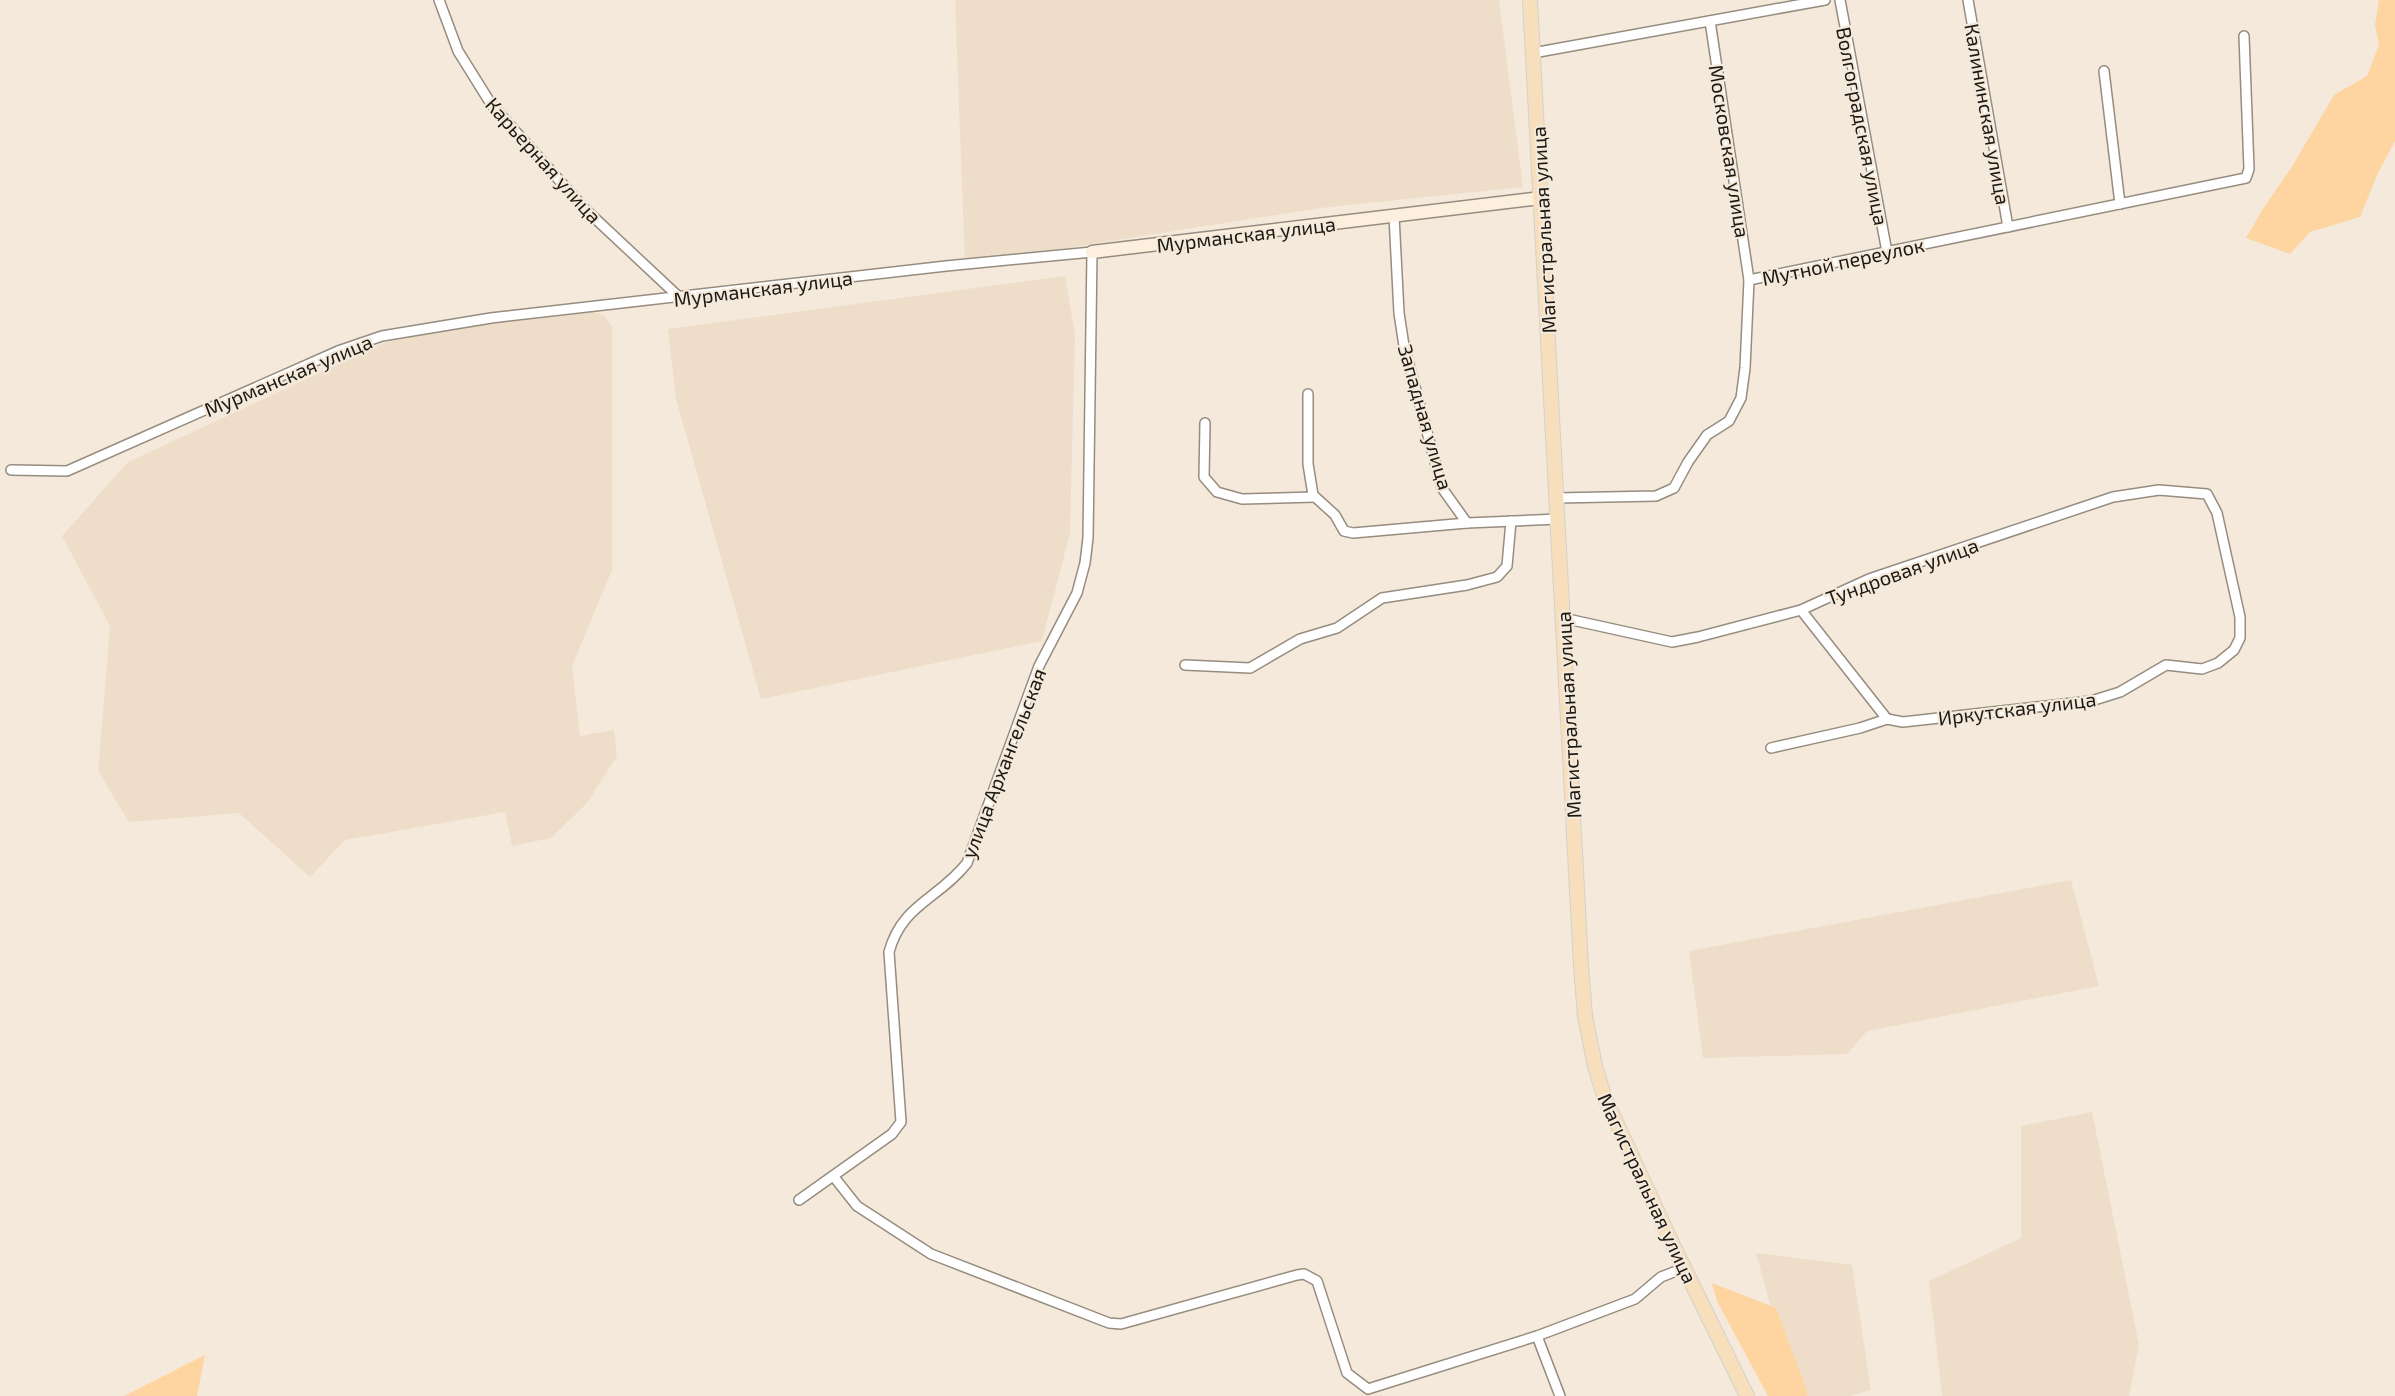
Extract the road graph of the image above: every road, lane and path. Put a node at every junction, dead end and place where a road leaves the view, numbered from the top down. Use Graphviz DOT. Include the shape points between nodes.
graph roads {
  1 [pos="439,0"];
  2 [pos="1530,0"];
  3 [pos="1825,0"];
  4 [pos="1840,0"];
  5 [pos="1968,0"];
  6 [pos="1710,21"];
  7 [pos="2244,36"];
  8 [pos="1533,52"];
  9 [pos="2104,71"];
  10 [pos="1541,198"];
  11 [pos="2120,204"];
  12 [pos="1394,216"];
  13 [pos="2008,227"];
  14 [pos="1092,252"];
  15 [pos="1887,252"];
  16 [pos="1749,280"];
  17 [pos="680,298"];
  18 [pos="1308,394"];
  19 [pos="1205,423"];
  20 [pos="11,470"];
  21 [pos="2206,494"];
  22 [pos="1315,497"];
  23 [pos="1557,498"];
  24 [pos="1558,519"];
  25 [pos="1511,521"];
  26 [pos="1467,523"];
  27 [pos="1801,610"];
  28 [pos="1563,618"];
  29 [pos="1185,665"];
  30 [pos="1887,718"];
  31 [pos="1772,748"];
  32 [pos="834,1177"];
  33 [pos="799,1200"];
  34 [pos="1684,1268"];
  35 [pos="1537,1336"];
  36 [pos="1560,1396"];
  37 [pos="1747,1396"];
  1 -- 17 [label="street, Карьерная улица" via="458,51 491,104 585,209"];
  2 -- 8 [label="main road, Магистральная улица"];
  3 -- 6 [label="street"];
  4 -- 15 [label="street, Волгоградская улица"];
  5 -- 13 [label="street, Калининская улица"];
  6 -- 8 [label="street"];
  6 -- 16 [label="street, Московская улица"];
  7 -- 11 [label="street, Мутной переулок" via="2249,170 2246,178"];
  8 -- 10 [label="main road, Магистральная улица"];
  9 -- 11 [label="street"];
  10 -- 12 [label="street, Мурманская улица"];
  10 -- 23 [label="main road, Магистральная улица"];
  11 -- 13 [label="street, Мутной переулок"];
  12 -- 14 [label="street, Мурманская улица"];
  12 -- 26 [label="street, Западная улица" via="1404,346 1443,488"];
  13 -- 15 [label="street, Мутной переулок"];
  14 -- 17 [label="street, Мурманская улица"];
  14 -- 32 [label="street, улица Архангельская" via="1088,538 1077,593 1039,666 968,863 956,878 906,917 894,935 889,952 901,1122 892,1134"];
  15 -- 16 [label="street, Мутной переулок"];
  16 -- 23 [label="street, Мутной переулок" via="1741,398 1729,421 1707,435 1674,488 1656,496"];
  17 -- 20 [label="street, Мурманская улица" via="490,318 382,336 338,351 67,471"];
  18 -- 22 [label="street" via="1308,464"];
  19 -- 22 [label="street" via="1204,477 1217,492 1242,499"];
  21 -- 27 [label="street, Тундровая улица" via="2159,489 2113,497 1869,579"];
  21 -- 30 [label="street, Иркутская улица" via="2217,513 2240,616 2240,638 2234,650 2218,663 2202,669 2166,666 2120,692 2091,701 1904,722"];
  22 -- 26 [label="street" via="1335,515 1344,531 1353,533"];
  23 -- 24 [label="main road, Магистральная улица"];
  24 -- 25 [label="street"];
  24 -- 28 [label="main road, Магистральная улица"];
  25 -- 26 [label="street"];
  25 -- 29 [label="street" via="1506,566 1497,577 1382,598 1337,628 1300,639 1250,668"];
  27 -- 28 [label="street, Тундровая улица" via="1671,642"];
  27 -- 30 [label="street"];
  28 -- 34 [label="main road, Магистральная улица" via="1587,1026 1604,1096"];
  30 -- 31 [label="street, Иркутская улица"];
  32 -- 33 [label="street, улица Архангельская"];
  32 -- 35 [label="street" via="857,1206 931,1254 1109,1323 1121,1324 1298,1275 1311,1276 1317,1281 1347,1373 1368,1389"];
  34 -- 35 [label="street" via="1661,1277 1635,1299"];
  34 -- 37 [label="main road, Магистральная улица"];
  35 -- 36 [label="street"];
}
